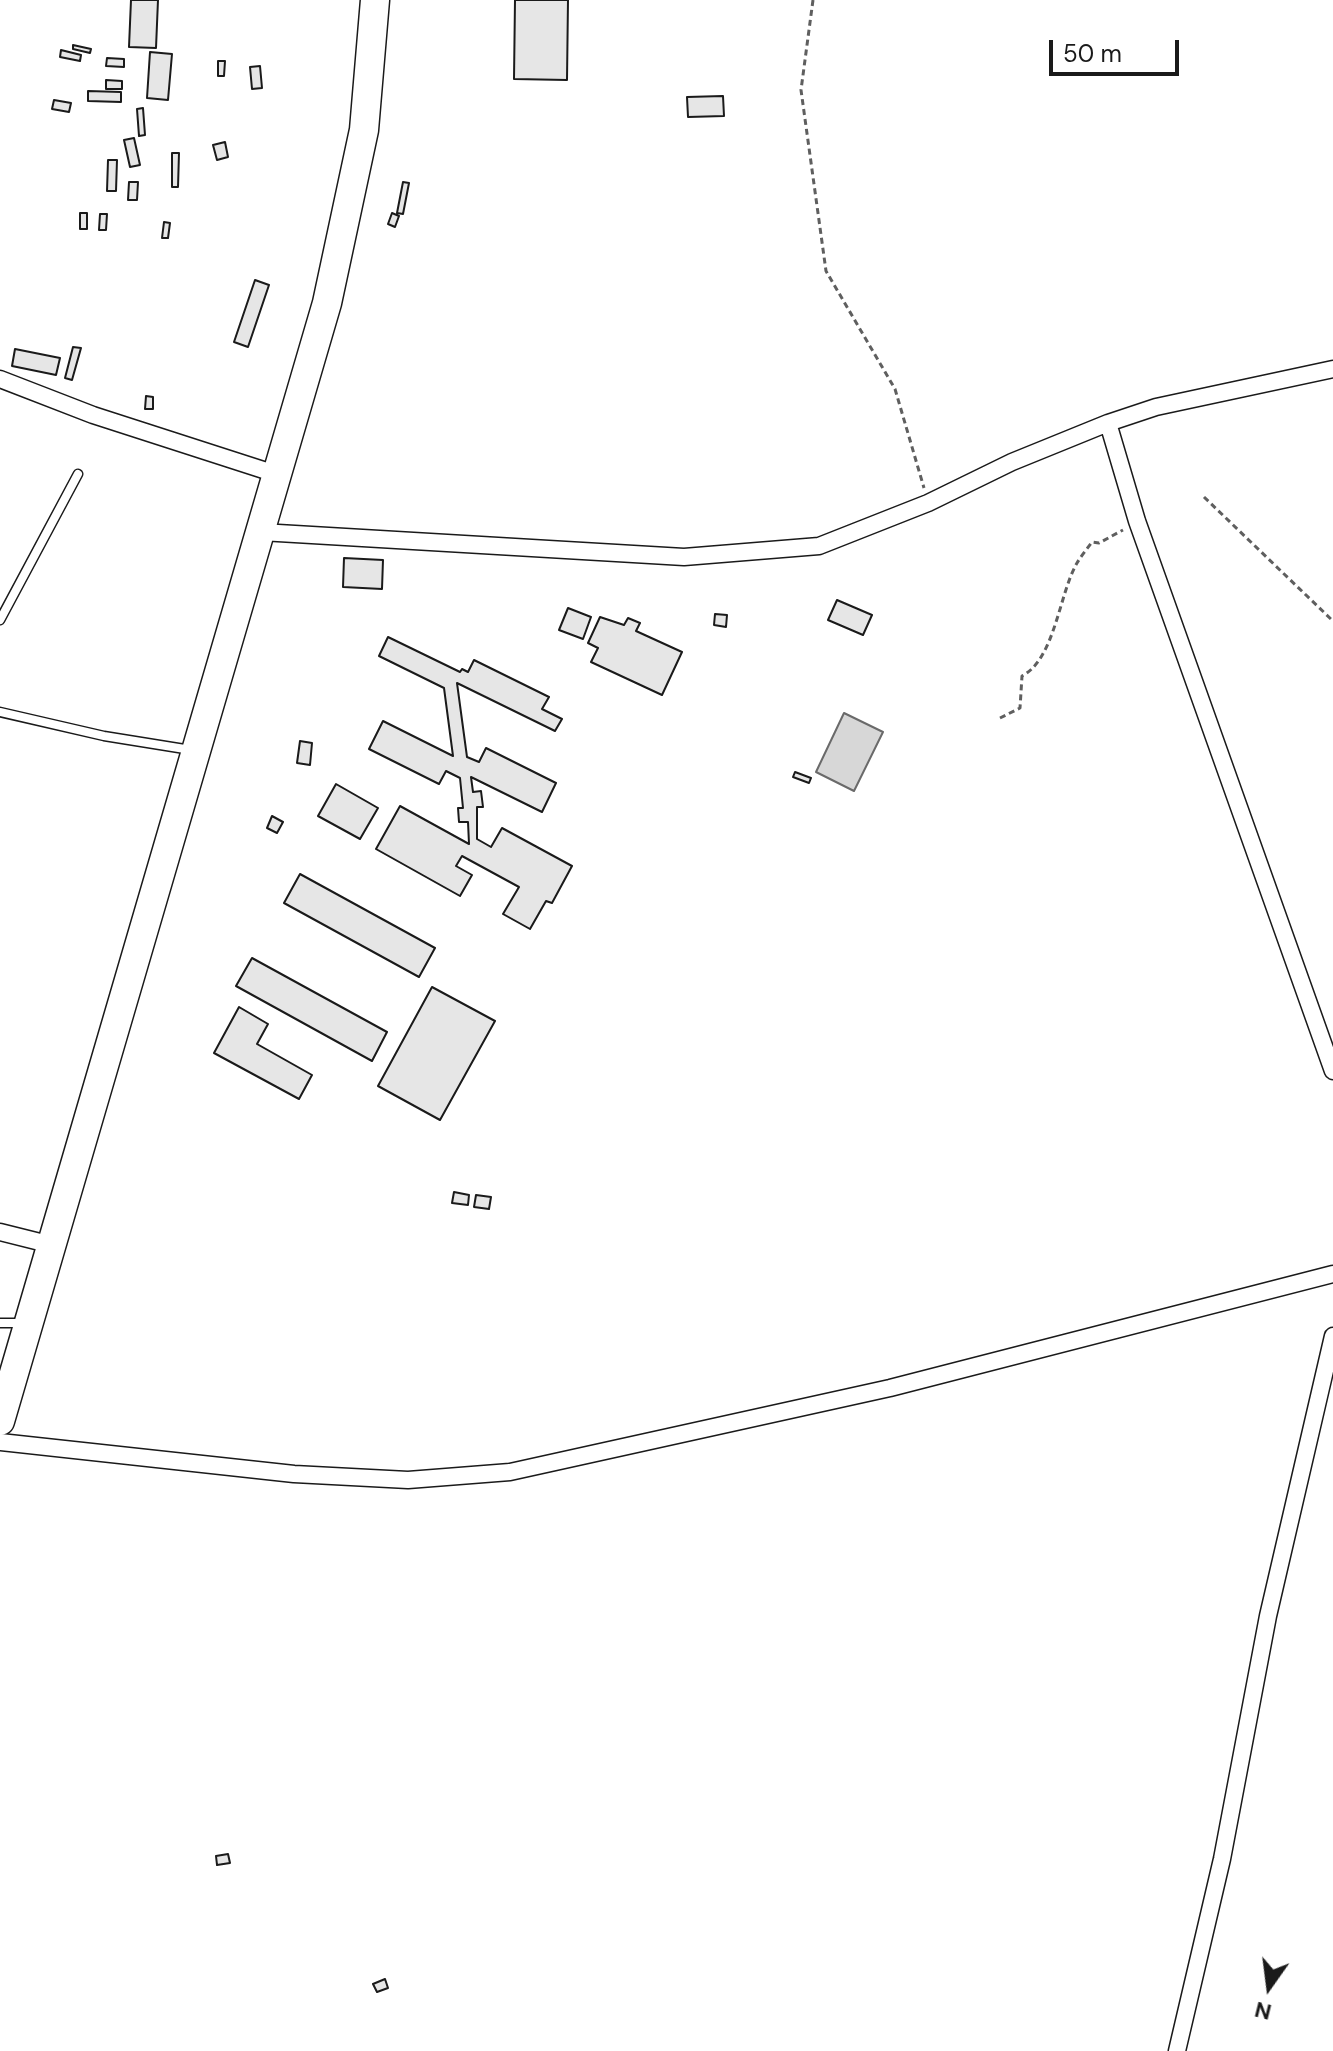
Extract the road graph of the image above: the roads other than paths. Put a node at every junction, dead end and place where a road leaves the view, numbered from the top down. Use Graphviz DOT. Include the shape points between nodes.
graph roads {
  1 [pos="375,0"];
  2 [pos="1333,369"];
  3 [pos="0,379"];
  4 [pos="1108,423"];
  5 [pos="78,474"];
  6 [pos="279,475"];
  7 [pos="261,532"];
  8 [pos="0,620"];
  9 [pos="0,712"];
  10 [pos="197,750"];
  11 [pos="1333,1071"];
  12 [pos="0,1232"];
  13 [pos="52,1245"];
  14 [pos="1333,1274"];
  15 [pos="0,1323"];
  16 [pos="29,1323"];
  17 [pos="1333,1336"];
  18 [pos="0,1421"];
  19 [pos="0,1442"];
  20 [pos="1177,2051"];
  1 -- 6 [label="highway" via="364,130 327,303"];
  2 -- 4 [label="street" via="1156,407"];
  3 -- 6 [label="street"];
  4 -- 7 [label="street" via="819,546 684,557"];
  4 -- 11 [label="street" via="1137,521"];
  5 -- 8 [label="lane"];
  6 -- 7 [label="highway"];
  7 -- 10 [label="highway"];
  9 -- 10 [label="lane"];
  10 -- 13 [label="highway"];
  12 -- 13 [label="street"];
  13 -- 16 [label="highway"];
  14 -- 19 [label="street" via="890,1388 510,1472 408,1480 294,1474"];
  15 -- 16 [label="lane"];
  16 -- 18 [label="highway"];
  17 -- 20 [label="street"];
}
